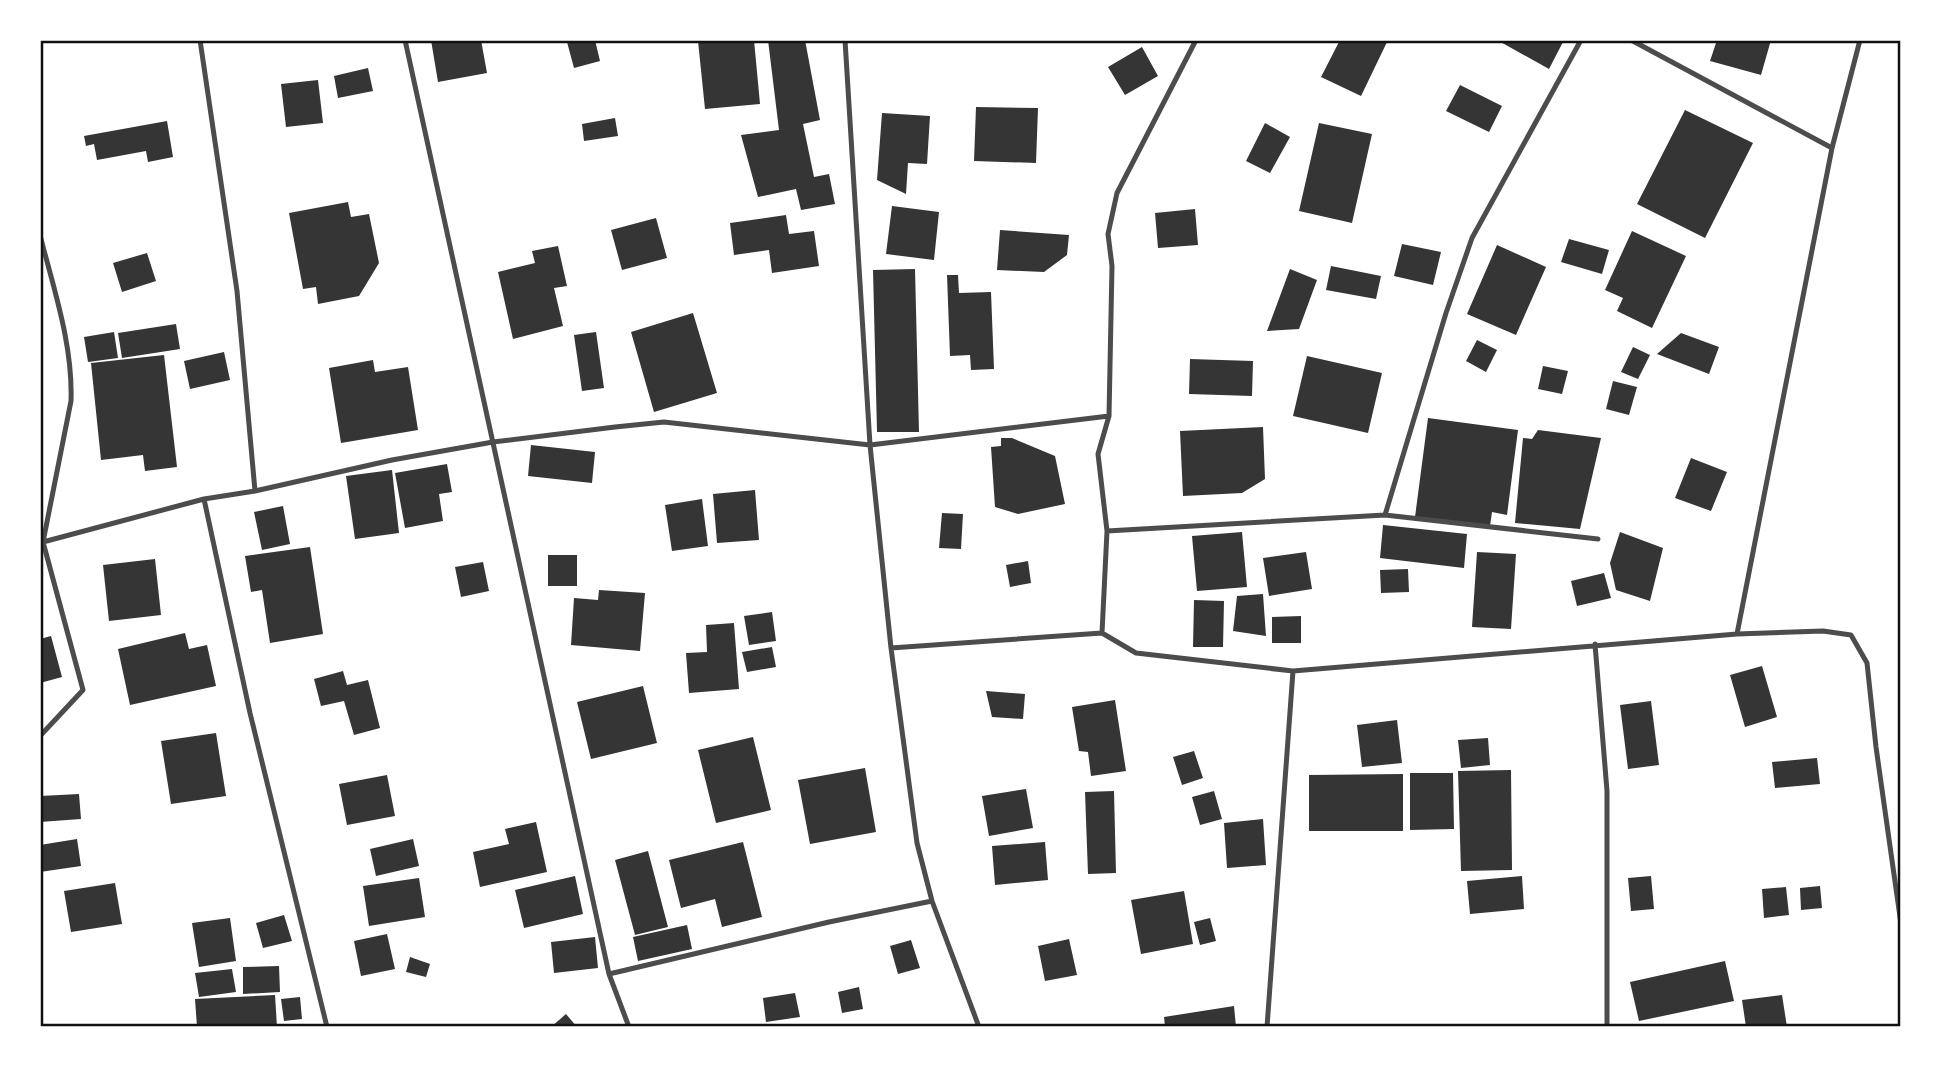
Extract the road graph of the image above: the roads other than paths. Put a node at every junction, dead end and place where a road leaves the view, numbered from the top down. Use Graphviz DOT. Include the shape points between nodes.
graph roads {
  1 [pos="200,40"];
  2 [pos="405,40"];
  3 [pos="845,40"];
  4 [pos="1196,40"];
  5 [pos="1581,40"];
  6 [pos="1631,40"];
  7 [pos="1860,40"];
  8 [pos="1832,148"];
  9 [pos="40,235"];
  10 [pos="1109,416"];
  11 [pos="493,442"];
  12 [pos="870,445"];
  13 [pos="255,491"];
  14 [pos="204,499"];
  15 [pos="1385,515"];
  16 [pos="1107,531"];
  17 [pos="1598,540"];
  18 [pos="43,542"];
  19 [pos="1102,633"];
  20 [pos="1737,634"];
  21 [pos="1595,645"];
  22 [pos="891,648"];
  23 [pos="1293,671"];
  24 [pos="40,736"];
  25 [pos="932,901"];
  26 [pos="1901,924"];
  27 [pos="609,974"];
  28 [pos="327,1027"];
  29 [pos="629,1027"];
  30 [pos="979,1027"];
  31 [pos="1267,1027"];
  32 [pos="1607,1027"];
  1 -- 13 [label="lane" via="237,291"];
  2 -- 11 [label="lane"];
  3 -- 12 [label="lane"];
  4 -- 10 [label="lane" via="1117,193 1108,234 1112,266"];
  5 -- 15 [label="lane" via="1472,238"];
  6 -- 8 [label="lane"];
  7 -- 8 [label="lane"];
  8 -- 20 [label="lane"];
  9 -- 18 [label="lane" via="72,379"];
  10 -- 12 [label="lane"];
  10 -- 16 [label="lane" via="1098,454"];
  11 -- 12 [label="lane" via="664,422"];
  11 -- 13 [label="lane"];
  11 -- 27 [label="lane"];
  12 -- 22 [label="lane"];
  13 -- 14 [label="lane"];
  14 -- 18 [label="lane"];
  14 -- 28 [label="lane" via="250,713"];
  15 -- 16 [label="lane"];
  15 -- 17 [label="lane"];
  16 -- 19 [label="lane"];
  18 -- 24 [label="lane" via="83,690"];
  19 -- 22 [label="lane"];
  19 -- 23 [label="lane" via="1136,653"];
  20 -- 21 [label="lane"];
  20 -- 26 [label="lane" via="1823,631 1851,635 1867,663"];
  21 -- 23 [label="lane"];
  21 -- 32 [label="lane" via="1607,791"];
  22 -- 25 [label="lane" via="917,843"];
  23 -- 31 [label="lane"];
  25 -- 27 [label="lane"];
  25 -- 30 [label="lane"];
  27 -- 29 [label="lane"];
}
